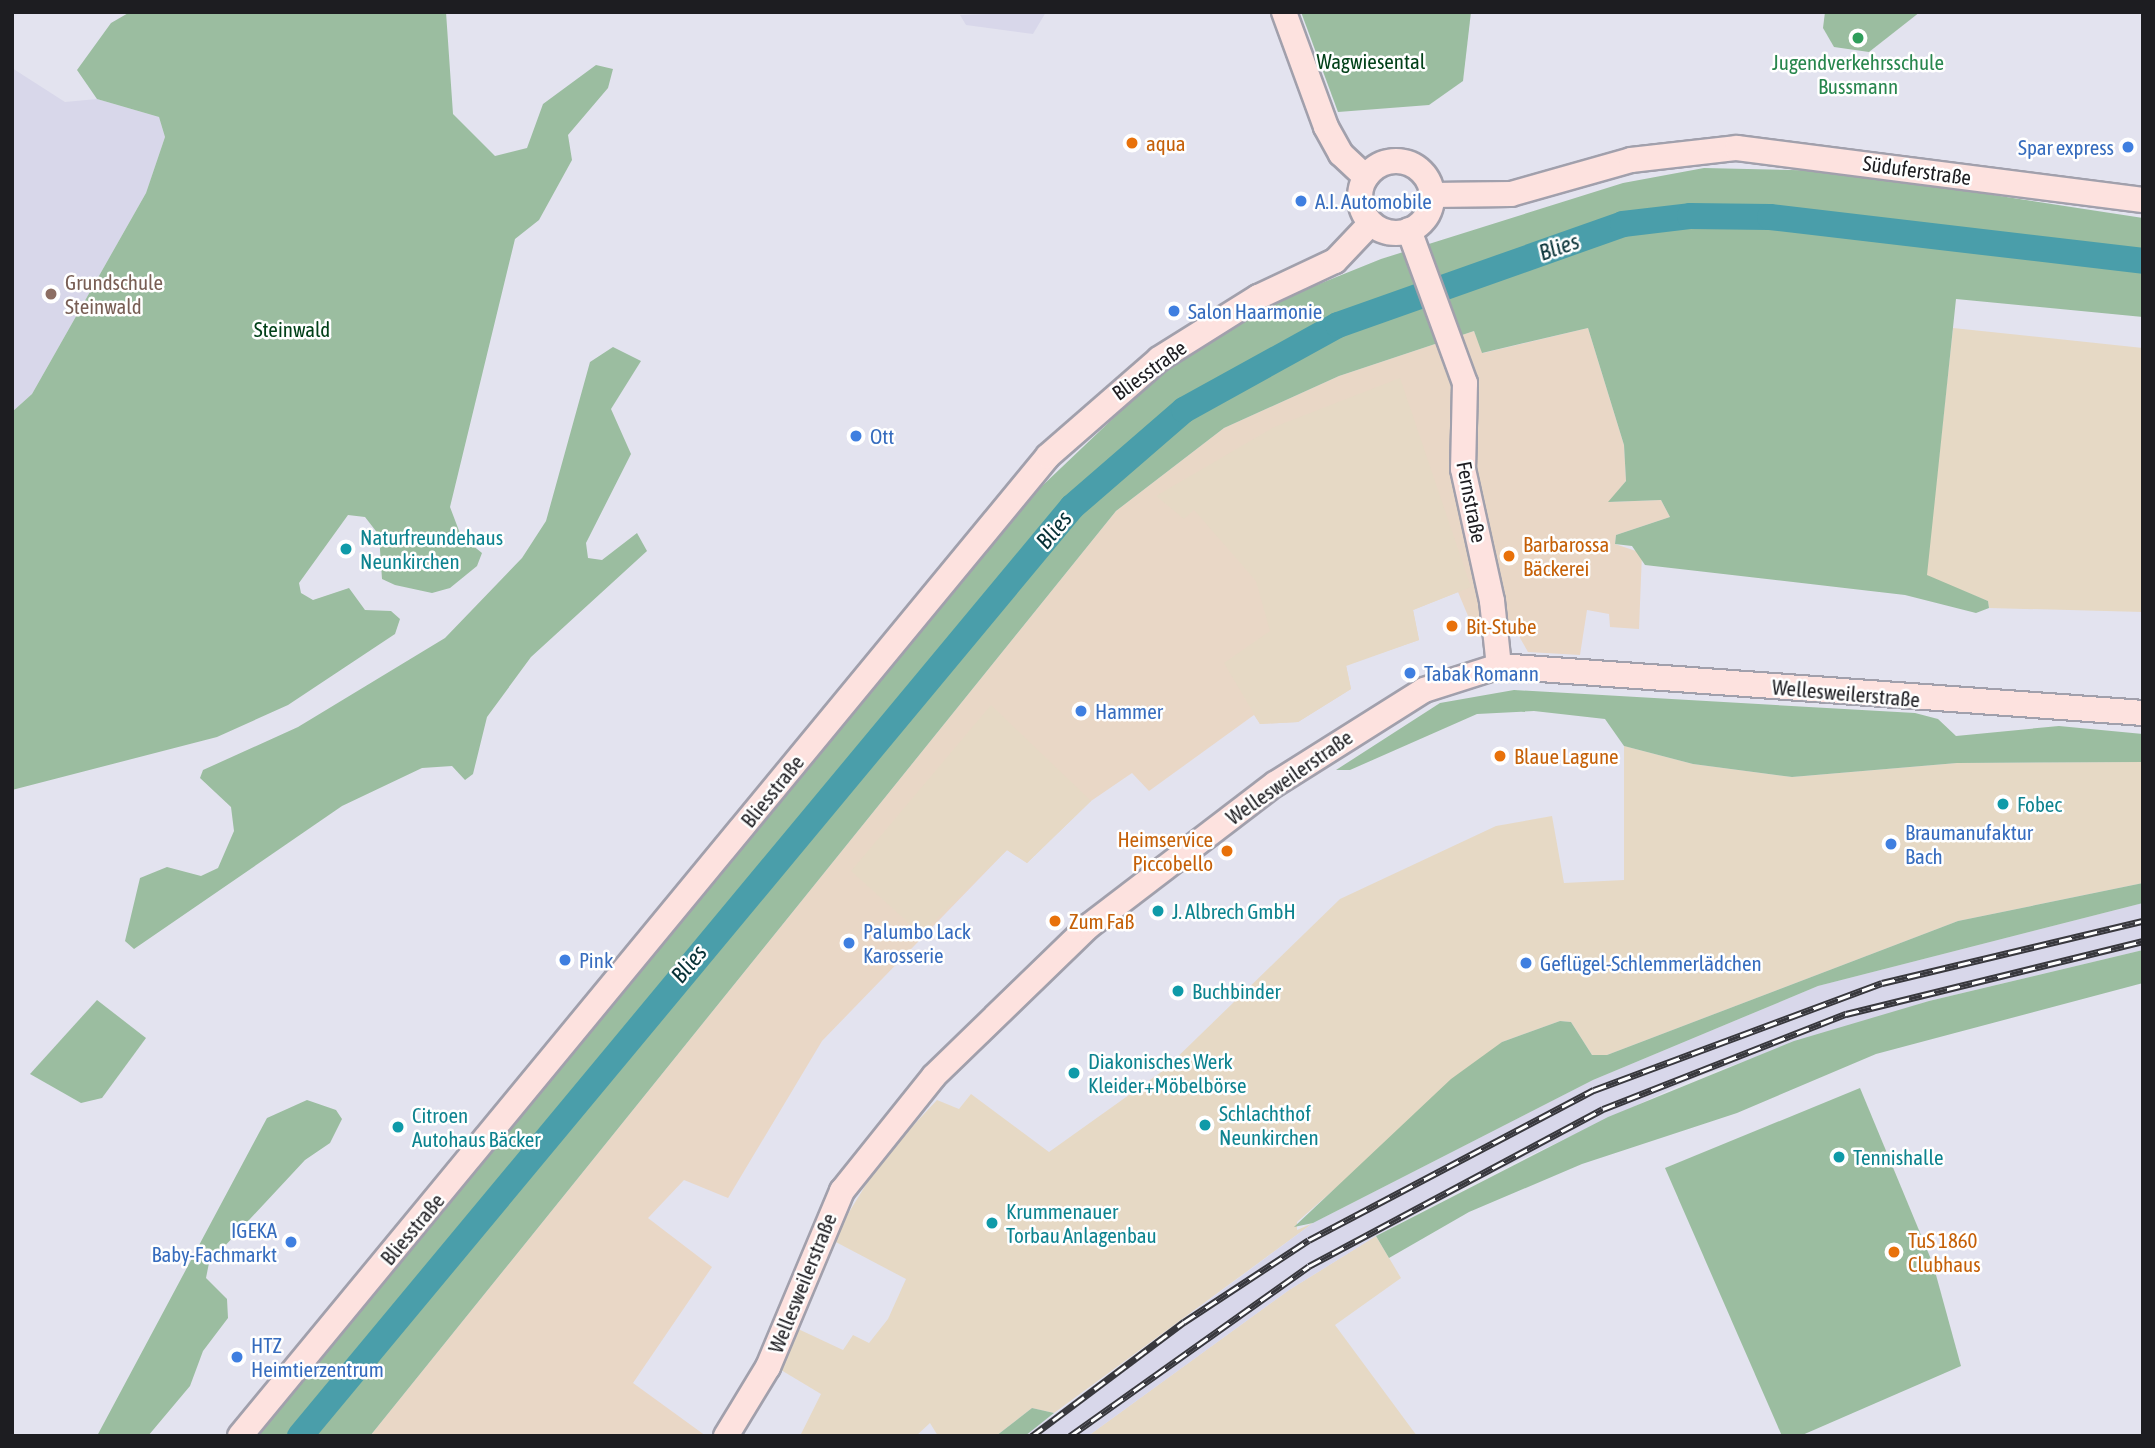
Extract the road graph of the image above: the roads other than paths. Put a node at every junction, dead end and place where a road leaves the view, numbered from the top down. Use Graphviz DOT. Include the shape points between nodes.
graph roads {
  1 [pos="1284,12"];
  2 [pos="1366,177"];
  3 [pos="1432,195"];
  4 [pos="2143,200"];
  5 [pos="1371,223"];
  6 [pos="1409,230"];
  7 [pos="1499,666"];
  8 [pos="2143,713"];
  9 [pos="240,1436"];
  10 [pos="726,1436"];
  1 -- 2 [label="main road" via="1326,127 1341,154"];
  2 -- 3 [label="main road" via="1388,162 1408,163 1427,179"];
  2 -- 5 [label="main road" via="1359,195"];
  3 -- 4 [label="main road, Süduferstraße" via="1511,194 1691,149 1823,157"];
  3 -- 6 [label="main road" via="1426,218"];
  5 -- 6 [label="main road" via="1384,232"];
  5 -- 9 [label="main road, Bliesstraße" via="1335,261 1258,297 1159,359 1048,456"];
  6 -- 7 [label="main road, Fernstraße" via="1465,383 1463,469 1492,601"];
  7 -- 8 [label="main road, Wellesweilerstraße"];
  7 -- 10 [label="main road, Wellesweilerstraße" via="1424,690 1275,784 1089,926 1016,993 869,1149 815,1242 768,1367"];
}
